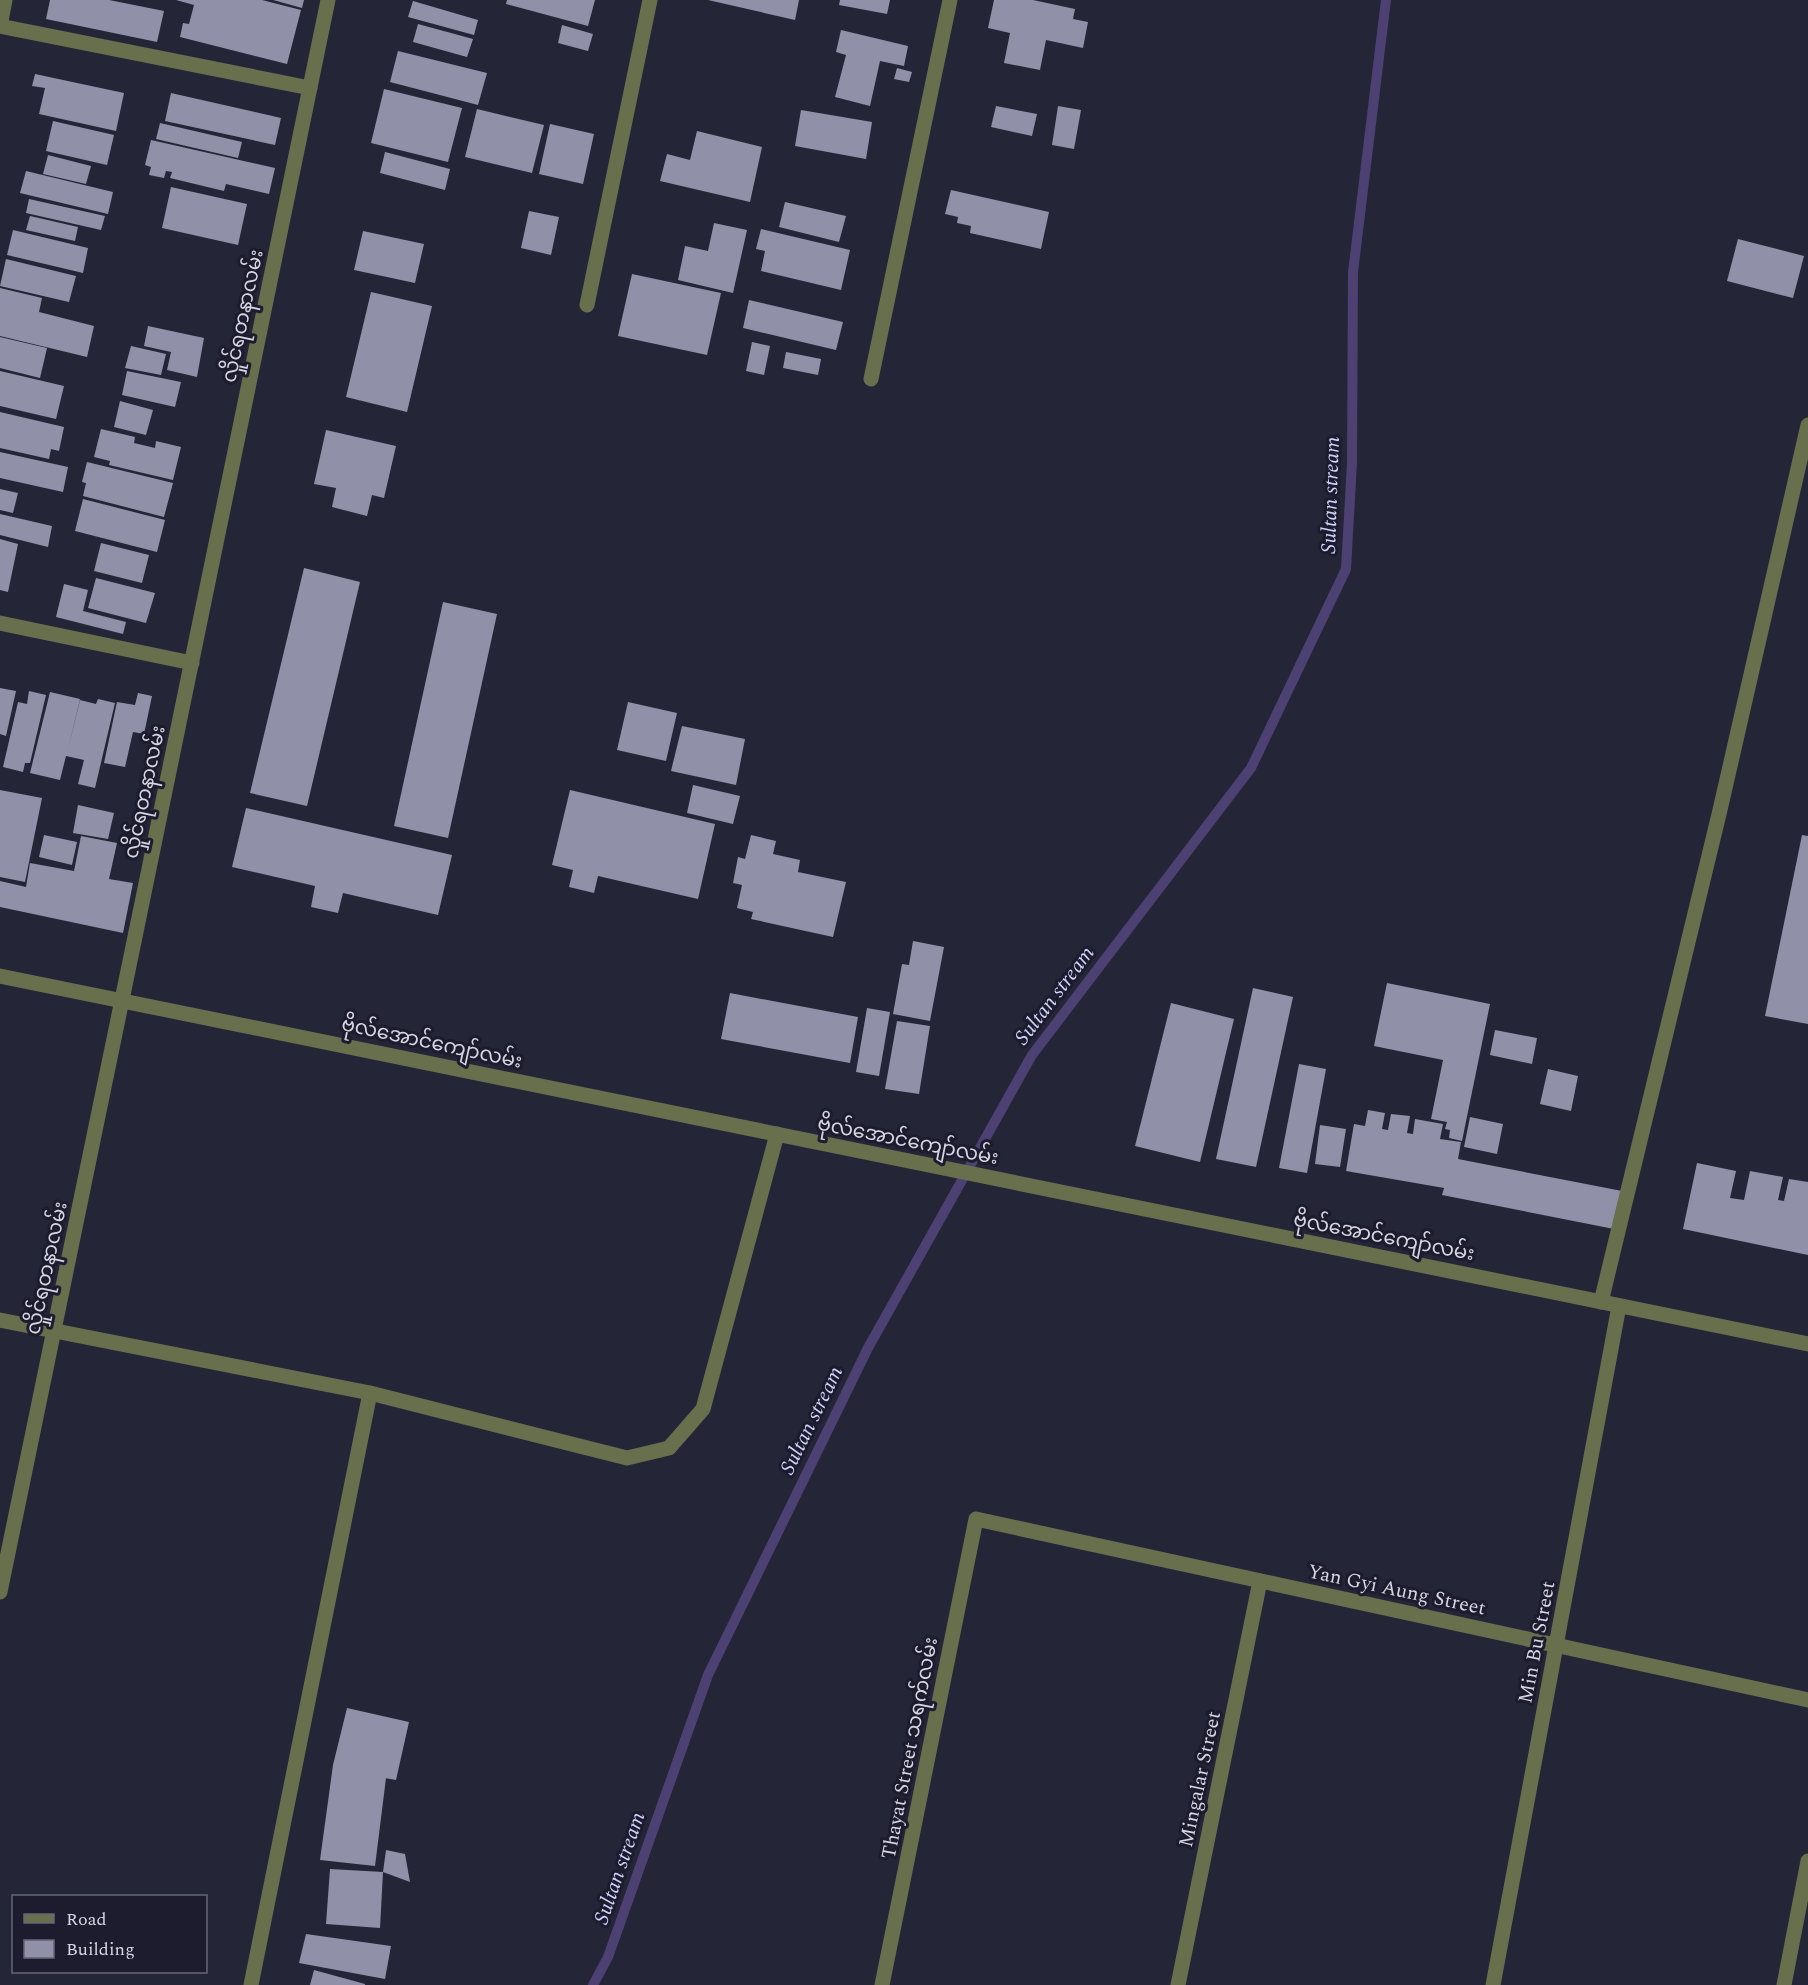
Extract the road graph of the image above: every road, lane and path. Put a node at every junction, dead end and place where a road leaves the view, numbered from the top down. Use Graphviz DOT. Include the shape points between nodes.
graph roads {
  1 [pos="5,0"];
  2 [pos="328,0"];
  3 [pos="650,0"];
  4 [pos="950,0"];
  5 [pos="310,88"];
  6 [pos="587,305"];
  7 [pos="871,379"];
  8 [pos="1808,425"];
  9 [pos="0,623"];
  10 [pos="192,663"];
  11 [pos="0,976"];
  12 [pos="122,1000"];
  13 [pos="777,1134"];
  14 [pos="1601,1302"];
  15 [pos="1619,1306"];
  16 [pos="0,1320"];
  17 [pos="54,1330"];
  18 [pos="1808,1344"];
  19 [pos="370,1393"];
  20 [pos="976,1519"];
  21 [pos="1260,1581"];
  22 [pos="0,1592"];
  23 [pos="1557,1645"];
  24 [pos="1808,1700"];
  25 [pos="1808,1861"];
  26 [pos="251,1985"];
  27 [pos="882,1985"];
  28 [pos="1178,1985"];
  29 [pos="1493,1985"];
  30 [pos="1784,1985"];
  1 -- 5 [label="street" via="0,26"];
  2 -- 5 [label="street, လှိုင်ရတနာလမ်း"];
  3 -- 6 [label="street"];
  4 -- 7 [label="street"];
  5 -- 10 [label="street, လှိုင်ရတနာလမ်း"];
  8 -- 14 [label="street"];
  9 -- 10 [label="street"];
  10 -- 12 [label="street, လှိုင်ရတနာလမ်း"];
  11 -- 12 [label="street, ဗိုလ်အောင်ကျော်လမ်း"];
  12 -- 13 [label="street, ဗိုလ်အောင်ကျော်လမ်း"];
  12 -- 17 [label="street, လှိုင်ရတနာလမ်း"];
  13 -- 14 [label="street, ဗိုလ်အောင်ကျော်လမ်း"];
  13 -- 19 [label="street" via="703,1409 669,1448 627,1458"];
  14 -- 15 [label="street, ဗိုလ်အောင်ကျော်လမ်း"];
  15 -- 18 [label="street, ဗိုလ်အောင်ကျော်လမ်း"];
  15 -- 23 [label="street, Min Bu Street"];
  16 -- 17 [label="street"];
  17 -- 19 [label="street"];
  17 -- 22 [label="street, လှိုင်ရတနာလမ်း"];
  19 -- 26 [label="street"];
  20 -- 21 [label="street, Yan Gyi Aung Street"];
  20 -- 27 [label="street, Thayat Street သရက်လမ်း"];
  21 -- 23 [label="street, Yan Gyi Aung Street"];
  21 -- 28 [label="street, Mingalar Street"];
  23 -- 24 [label="street, Yan Gyi Aung Street"];
  23 -- 29 [label="street, Min Bu Street"];
  25 -- 30 [label="street"];
}
